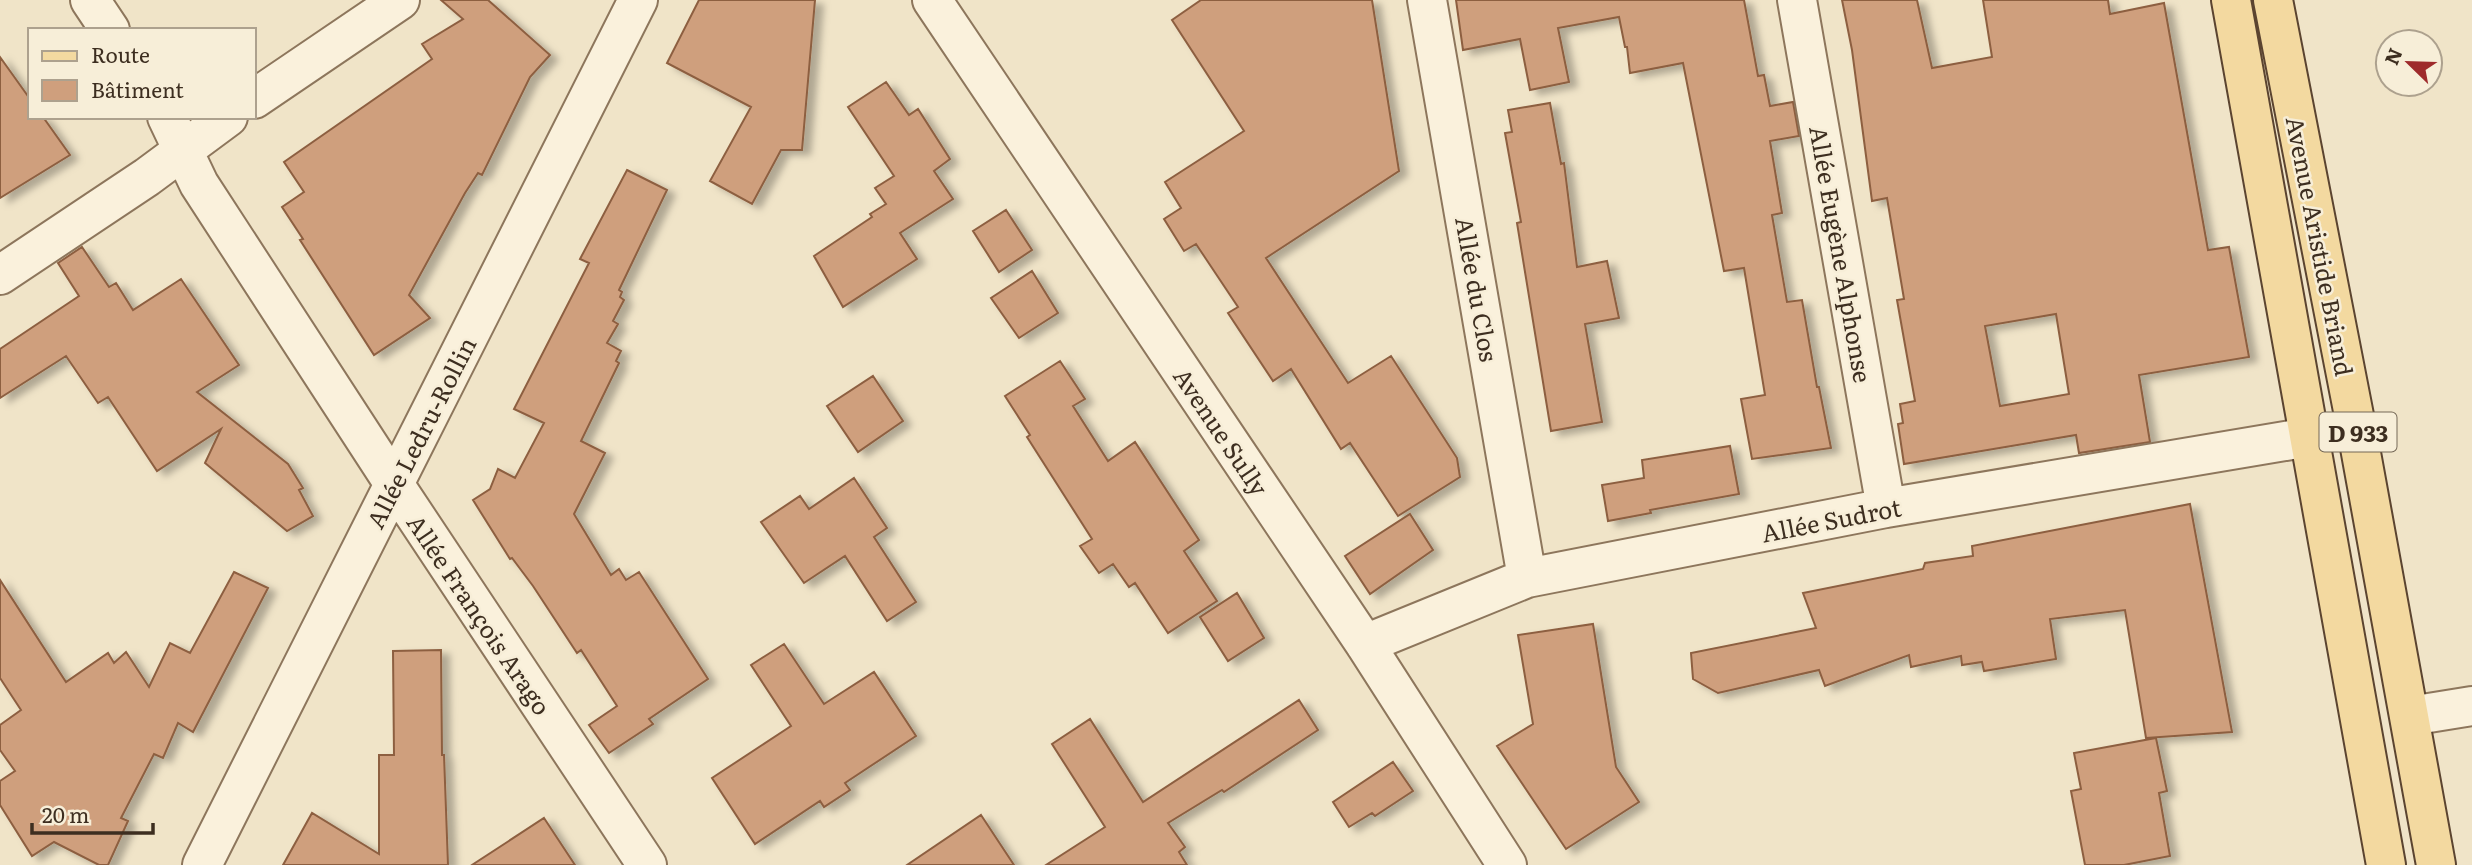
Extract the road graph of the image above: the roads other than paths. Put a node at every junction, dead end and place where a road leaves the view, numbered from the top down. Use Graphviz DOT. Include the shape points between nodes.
graph roads {
  1 [pos="90,0"];
  2 [pos="400,0"];
  3 [pos="638,0"];
  4 [pos="932,0"];
  5 [pos="1427,0"];
  6 [pos="1797,0"];
  7 [pos="2231,0"];
  8 [pos="2273,0"];
  9 [pos="109,28"];
  10 [pos="256,98"];
  11 [pos="221,119"];
  12 [pos="175,133"];
  13 [pos="0,275"];
  14 [pos="2309,437"];
  15 [pos="394,484"];
  16 [pos="1886,508"];
  17 [pos="1527,578"];
  18 [pos="1365,644"];
  19 [pos="2472,706"];
  20 [pos="2410,716"];
  21 [pos="202,865"];
  22 [pos="646,865"];
  23 [pos="1507,865"];
  24 [pos="2386,865"];
  25 [pos="2436,865"];
  1 -- 9 [label="street"];
  2 -- 10 [label="street"];
  3 -- 15 [label="street, Allée Ledru-Rollin"];
  4 -- 18 [label="street, Avenue Sully"];
  5 -- 17 [label="street, Allée du Clos"];
  6 -- 16 [label="street, Allée Eugène Alphonse"];
  7 -- 14 [label="main road, Avenue Aristide Briand / D 933"];
  8 -- 20 [label="main road, Avenue Aristide Briand / D 933"];
  11 -- 12 [label="street"];
  12 -- 13 [label="street" via="147,177"];
  12 -- 15 [label="street, Allée François Arago" via="200,184"];
  14 -- 16 [label="street, Allée Sudrot"];
  14 -- 24 [label="main road, Avenue Aristide Briand / D 933"];
  15 -- 21 [label="street, Allée Ledru-Rollin"];
  15 -- 22 [label="street, Allée François Arago"];
  16 -- 17 [label="street, Allée Sudrot"];
  17 -- 18 [label="street, Allée Sudrot"];
  18 -- 23 [label="street, Avenue Sully"];
  19 -- 20 [label="street"];
  20 -- 25 [label="main road, Avenue Aristide Briand / D 933"];
}
